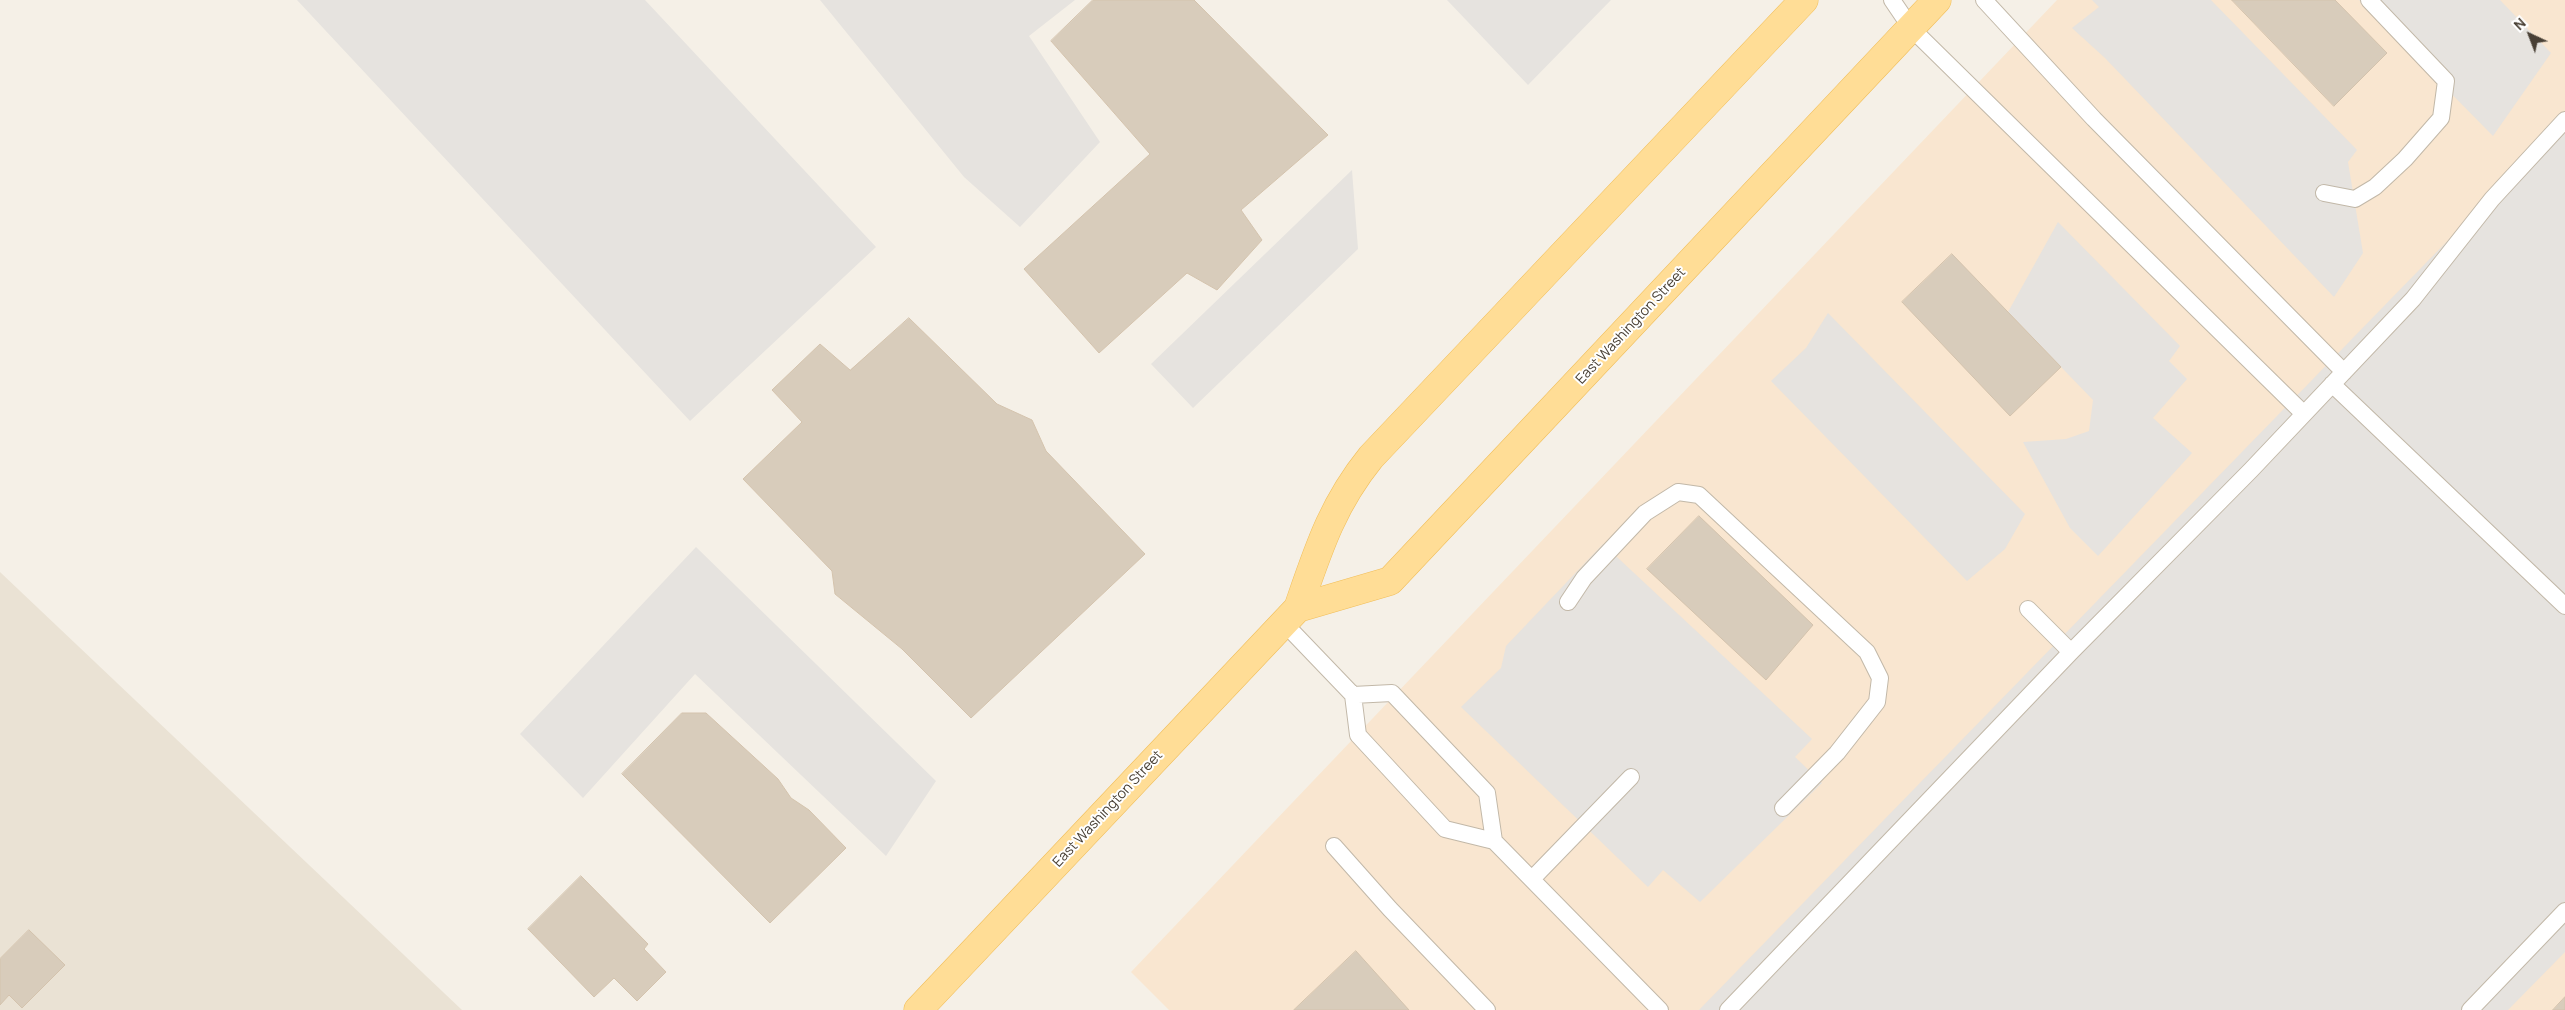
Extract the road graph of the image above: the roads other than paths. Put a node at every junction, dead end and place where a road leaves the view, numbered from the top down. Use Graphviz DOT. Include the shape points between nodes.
graph roads {
  1 [pos="1804,0"];
  2 [pos="1892,0"];
  3 [pos="1937,0"];
  4 [pos="1984,0"];
  5 [pos="2369,0"];
  6 [pos="1911,28"];
  7 [pos="2565,120"];
  8 [pos="2324,194"];
  9 [pos="2344,372"];
  10 [pos="2332,384"];
  11 [pos="2304,414"];
  12 [pos="1568,602"];
  13 [pos="2565,606"];
  14 [pos="2028,609"];
  15 [pos="1290,615"];
  16 [pos="2071,652"];
  17 [pos="1353,695"];
  18 [pos="1631,777"];
  19 [pos="1783,808"];
  20 [pos="1494,841"];
  21 [pos="1334,846"];
  22 [pos="1532,879"];
  23 [pos="2565,911"];
  24 [pos="918,1010"];
  25 [pos="1487,1010"];
  26 [pos="1660,1010"];
  27 [pos="1728,1010"];
  28 [pos="2470,1010"];
  1 -- 15 [label="main road, East Washington Street" via="1371,457 1329,522"];
  2 -- 6 [label="lane"];
  3 -- 6 [label="main road, East Washington Street"];
  4 -- 9 [label="lane" via="2094,119"];
  5 -- 8 [label="lane" via="2446,81 2441,118 2375,187 2355,199"];
  6 -- 11 [label="lane"];
  6 -- 15 [label="main road, East Washington Street" via="1390,581"];
  7 -- 9 [label="lane" via="2492,199 2413,299"];
  9 -- 10 [label="lane"];
  10 -- 11 [label="lane"];
  10 -- 13 [label="lane"];
  11 -- 16 [label="lane"];
  12 -- 19 [label="lane" via="1584,578 1645,513 1678,492 1700,495 1867,652 1880,678 1876,702 1837,753"];
  14 -- 16 [label="lane"];
  15 -- 17 [label="lane"];
  15 -- 24 [label="main road, East Washington Street"];
  16 -- 27 [label="lane"];
  17 -- 20 [label="lane" via="1358,735 1445,829"];
  17 -- 20 [label="lane" via="1392,693 1487,793"];
  18 -- 22 [label="lane"];
  20 -- 22 [label="lane"];
  21 -- 25 [label="lane"];
  22 -- 26 [label="lane"];
  23 -- 28 [label="lane"];
}
